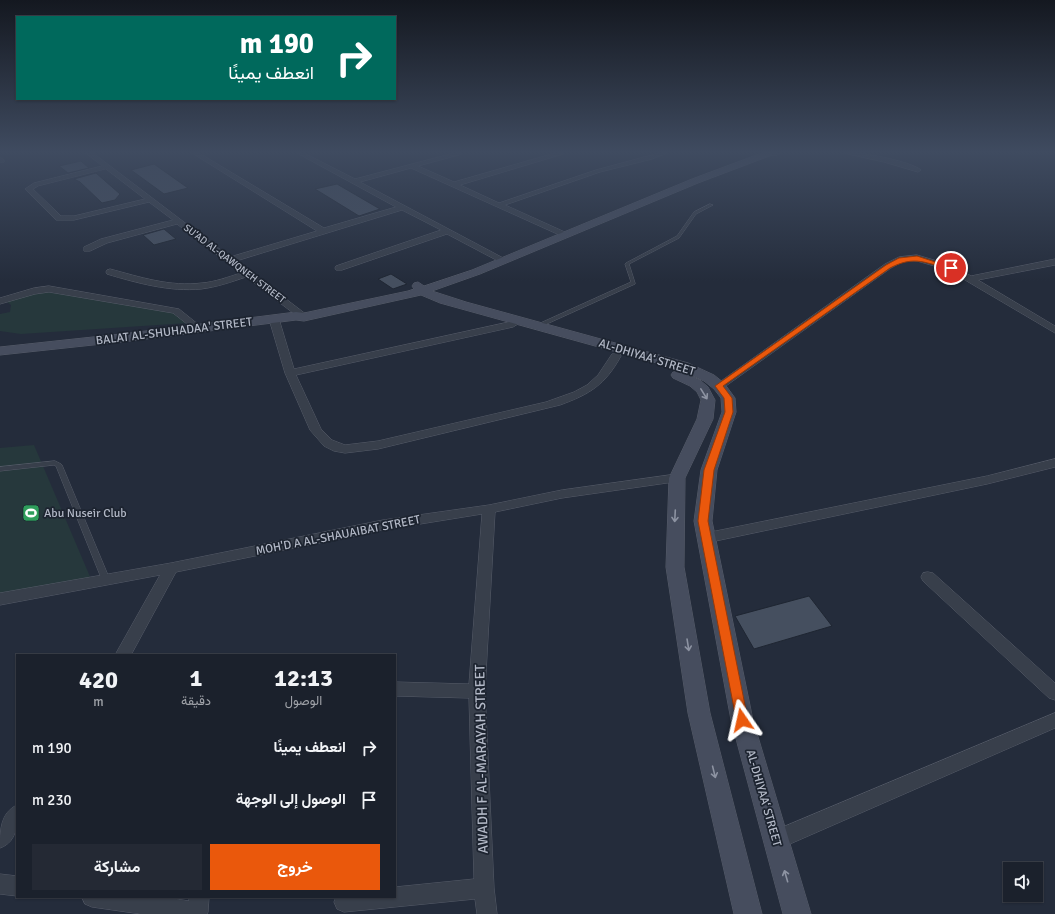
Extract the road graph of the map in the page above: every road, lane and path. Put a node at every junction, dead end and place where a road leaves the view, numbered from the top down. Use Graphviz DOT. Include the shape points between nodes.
graph roads {
  1 [pos="36,196"];
  2 [pos="144,196"];
  3 [pos="265,196"];
  4 [pos="382,196"];
  5 [pos="477,196"];
  6 [pos="525,196"];
  7 [pos="659,196"];
  8 [pos="150,200"];
  9 [pos="498,205"];
  10 [pos="711,205"];
  11 [pos="403,207"];
  12 [pos="179,220"];
  13 [pos="323,231"];
  14 [pos="447,231"];
  15 [pos="564,235"];
  16 [pos="87,249"];
  17 [pos="229,260"];
  18 [pos="503,260"];
  19 [pos="1055,262"];
  20 [pos="339,268"];
  21 [pos="110,272"];
  22 [pos="247,274"];
  23 [pos="970,279"];
  24 [pos="414,290"];
  25 [pos="0,301"];
  26 [pos="300,316"];
  27 [pos="274,319"];
  28 [pos="513,324"];
  29 [pos="538,326"];
  30 [pos="199,329"];
  31 [pos="1055,330"];
  32 [pos="0,344"];
  33 [pos="52,344"];
  34 [pos="0,351"];
  35 [pos="616,356"];
  36 [pos="290,373"];
  37 [pos="719,386"];
  38 [pos="1055,464"];
  39 [pos="0,469"];
  40 [pos="677,478"];
  41 [pos="489,509"];
  42 [pos="706,538"];
  43 [pos="171,568"];
  44 [pos="928,577"];
  45 [pos="106,580"];
  46 [pos="0,599"];
  47 [pos="124,654"];
  48 [pos="396,689"];
  49 [pos="476,691"];
  50 [pos="1055,693"];
  51 [pos="1055,720"];
  52 [pos="16,815"];
  53 [pos="0,839"];
  54 [pos="776,840"];
  55 [pos="0,884"];
  56 [pos="16,886"];
  57 [pos="484,888"];
  58 [pos="396,897"];
  59 [pos="102,898"];
  60 [pos="382,898"];
  61 [pos="344,902"];
  62 [pos="198,908"];
  63 [pos="487,914"];
  64 [pos="748,914"];
  65 [pos="797,914"];
  1 -- 8 [label="street" via="59,218 74,218"];
  2 -- 8 [label="street, SU‘AD AL-QAWQNEH STREET"];
  3 -- 13 [label="street"];
  4 -- 11 [label="street"];
  5 -- 9 [label="street"];
  6 -- 9 [label="street"];
  7 -- 15 [label="street, BALAT AL-SHUHADAA' STREET"];
  8 -- 12 [label="street, SU‘AD AL-QAWQNEH STREET"];
  9 -- 15 [label="street"];
  10 -- 29 [label="lane" via="695,213 678,238 627,264 633,283"];
  11 -- 13 [label="street"];
  11 -- 14 [label="street"];
  12 -- 16 [label="street" via="104,241"];
  12 -- 17 [label="street, SU‘AD AL-QAWQNEH STREET"];
  13 -- 17 [label="street"];
  14 -- 18 [label="street"];
  14 -- 20 [label="street"];
  15 -- 18 [label="street, BALAT AL-SHUHADAA' STREET"];
  17 -- 22 [label="street, SU‘AD AL-QAWQNEH STREET"];
  18 -- 24 [label="street, BALAT AL-SHUHADAA' STREET" via="476,272"];
  19 -- 23 [label="street"];
  21 -- 22 [label="street" via="190,287 210,285"];
  22 -- 26 [label="street, SU‘AD AL-QAWQNEH STREET"];
  23 -- 31 [label="street"];
  23 -- 37 [label="street" via="934,262 917,258 902,259 888,266"];
  24 -- 26 [label="street, BALAT AL-SHUHADAA' STREET"];
  24 -- 28 [label="street, AL-DHIYAA‘ STREET" via="421,299"];
  24 -- 29 [label="street, AL-DHIYAA‘ STREET"];
  25 -- 30 [label="street" via="49,289 176,311"];
  26 -- 27 [label="street, BALAT AL-SHUHADAA' STREET"];
  27 -- 30 [label="street, BALAT AL-SHUHADAA' STREET"];
  27 -- 36 [label="street"];
  28 -- 35 [label="street, AL-DHIYAA‘ STREET"];
  28 -- 36 [label="street"];
  29 -- 37 [label="street, AL-DHIYAA‘ STREET" via="683,366 709,378"];
  30 -- 33 [label="street, BALAT AL-SHUHADAA' STREET"];
  32 -- 33 [label="street, BALAT AL-SHUHADAA' STREET"];
  33 -- 34 [label="street, BALAT AL-SHUHADAA' STREET"];
  35 -- 36 [label="street" via="602,378 590,387 549,405 378,445 345,449 328,443 316,430"];
  35 -- 40 [label="street, AL-DHIYAA‘ STREET, one-way" via="680,376 695,382 704,390 708,400 705,419"];
  37 -- 42 [label="street, AL-DHIYAA‘ STREET" via="728,398 729,412 709,470 703,521"];
  38 -- 42 [label="street"];
  39 -- 45 [label="lane" via="55,463 59,465"];
  40 -- 41 [label="street, MOH'D A AL-SHAUAIBAT STREET" via="562,494"];
  40 -- 64 [label="street, AL-DHIYAA‘ STREET, one-way" via="674,522 675,567 699,714"];
  41 -- 43 [label="street, MOH'D A AL-SHAUAIBAT STREET" via="383,525"];
  41 -- 49 [label="street, AWADH F AL-MARAYAH STREET"];
  42 -- 54 [label="street, AL-DHIYAA‘ STREET" via="742,720"];
  43 -- 45 [label="street, MOH'D A AL-SHAUAIBAT STREET"];
  43 -- 47 [label="street"];
  44 -- 50 [label="street"];
  45 -- 46 [label="street, MOH'D A AL-SHAUAIBAT STREET"];
  48 -- 49 [label="street"];
  49 -- 57 [label="street, AWADH F AL-MARAYAH STREET"];
  51 -- 54 [label="street"];
  52 -- 53 [label="street"];
  65 -- 54 [label="street, AL-DHIYAA‘ STREET, one-way"];
  55 -- 56 [label="street"];
  57 -- 58 [label="street"];
  57 -- 63 [label="street, AWADH F AL-MARAYAH STREET"];
  59 -- 62 [label="street"];
  60 -- 61 [label="street"];
}
